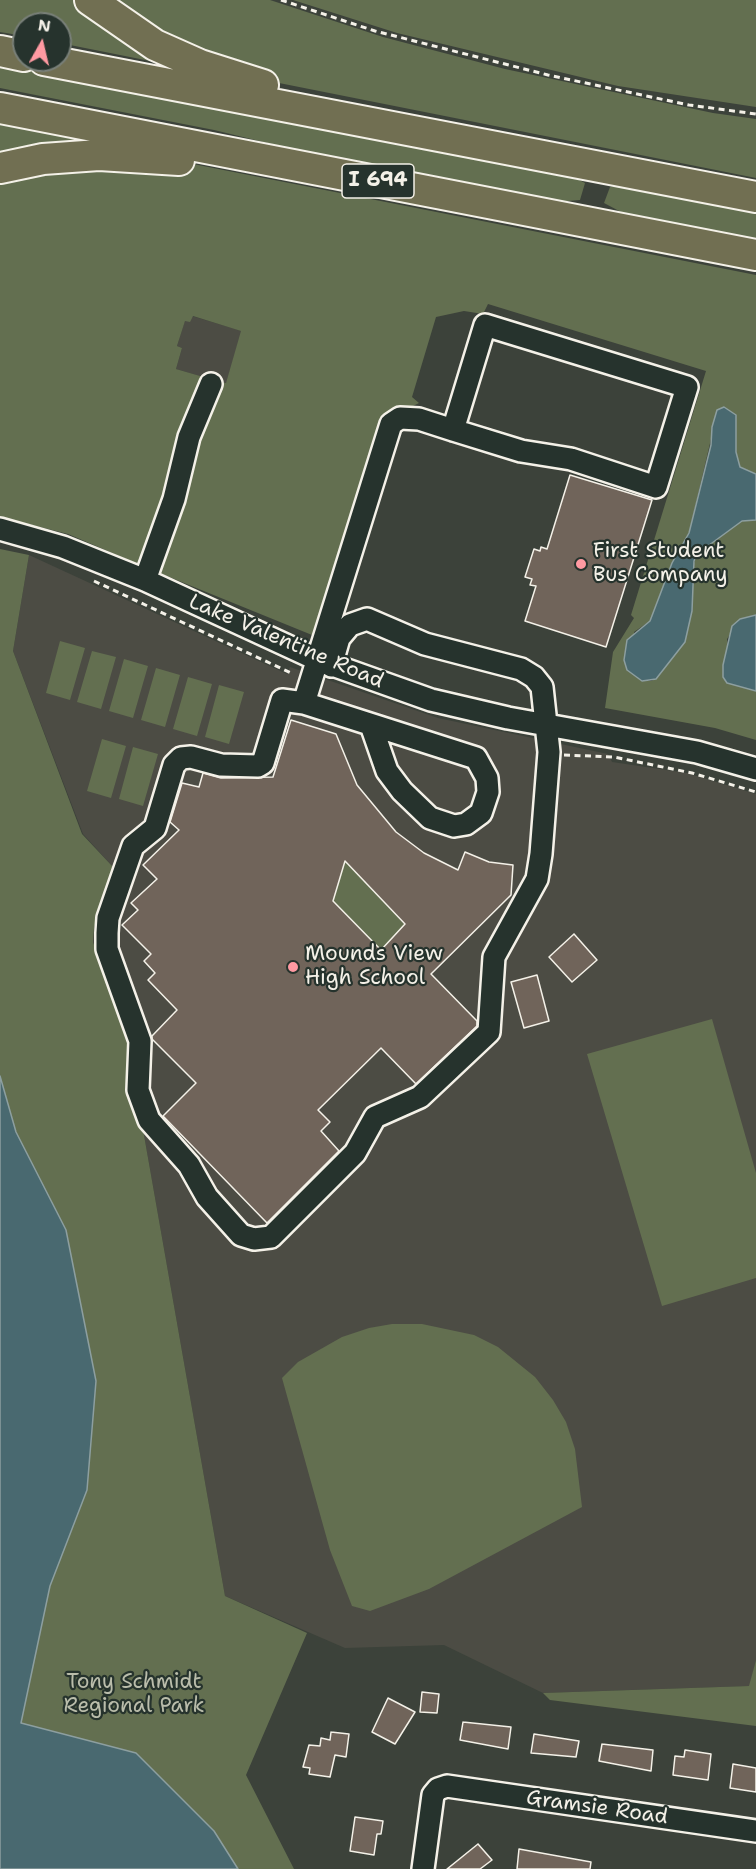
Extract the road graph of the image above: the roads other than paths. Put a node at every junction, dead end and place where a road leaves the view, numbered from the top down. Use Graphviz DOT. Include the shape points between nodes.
graph roads {
  1 [pos="90,0"];
  2 [pos="72,65"];
  3 [pos="0,108"];
  4 [pos="565,161"];
  5 [pos="0,168"];
  6 [pos="338,174"];
  7 [pos="756,196"];
  8 [pos="756,255"];
  9 [pos="211,384"];
  10 [pos="453,430"];
  11 [pos="0,529"];
  12 [pos="145,580"];
  13 [pos="323,662"];
  14 [pos="304,703"];
  15 [pos="371,725"];
  16 [pos="545,725"];
  17 [pos="756,769"];
  18 [pos="756,1831"];
  19 [pos="423,1869"];
  1 -- 4 [label="highway" via="155,45 240,79"];
  2 -- 4 [label="highway"];
  3 -- 6 [label="highway, I 694"];
  4 -- 7 [label="highway"];
  5 -- 6 [label="highway" via="52,158 122,155"];
  6 -- 8 [label="highway, I 694"];
  9 -- 12 [label="street" via="189,437 174,499"];
  10 -- 10 [label="street" via="485,325 687,387 656,487 571,459 521,451"];
  10 -- 13 [label="street" via="410,417 400,418 388,430"];
  11 -- 12 [label="street, Lake Valentine Road" via="63,547"];
  12 -- 13 [label="street, Lake Valentine Road"];
  13 -- 14 [label="street"];
  13 -- 16 [label="street, Lake Valentine Road" via="431,700"];
  13 -- 16 [label="street" via="350,625 367,619 460,655 528,673 542,687"];
  14 -- 15 [label="street"];
  14 -- 16 [label="street" via="282,700 263,763 258,766 221,765 191,757 181,758 174,765 155,828 133,846 108,918 107,949 140,1041 138,1090 149,1120 189,1165 207,1197 242,1235 254,1239 271,1237 355,1153 375,1117 420,1097 489,1032 494,957 537,879 549,752"];
  15 -- 15 [label="street" via="387,771 430,818 454,826 466,824 481,813 488,792 487,778 476,758"];
  16 -- 17 [label="street, Lake Valentine Road" via="662,745"];
  18 -- 19 [label="street, Gramsie Road" via="447,1786 433,1795"];
}
